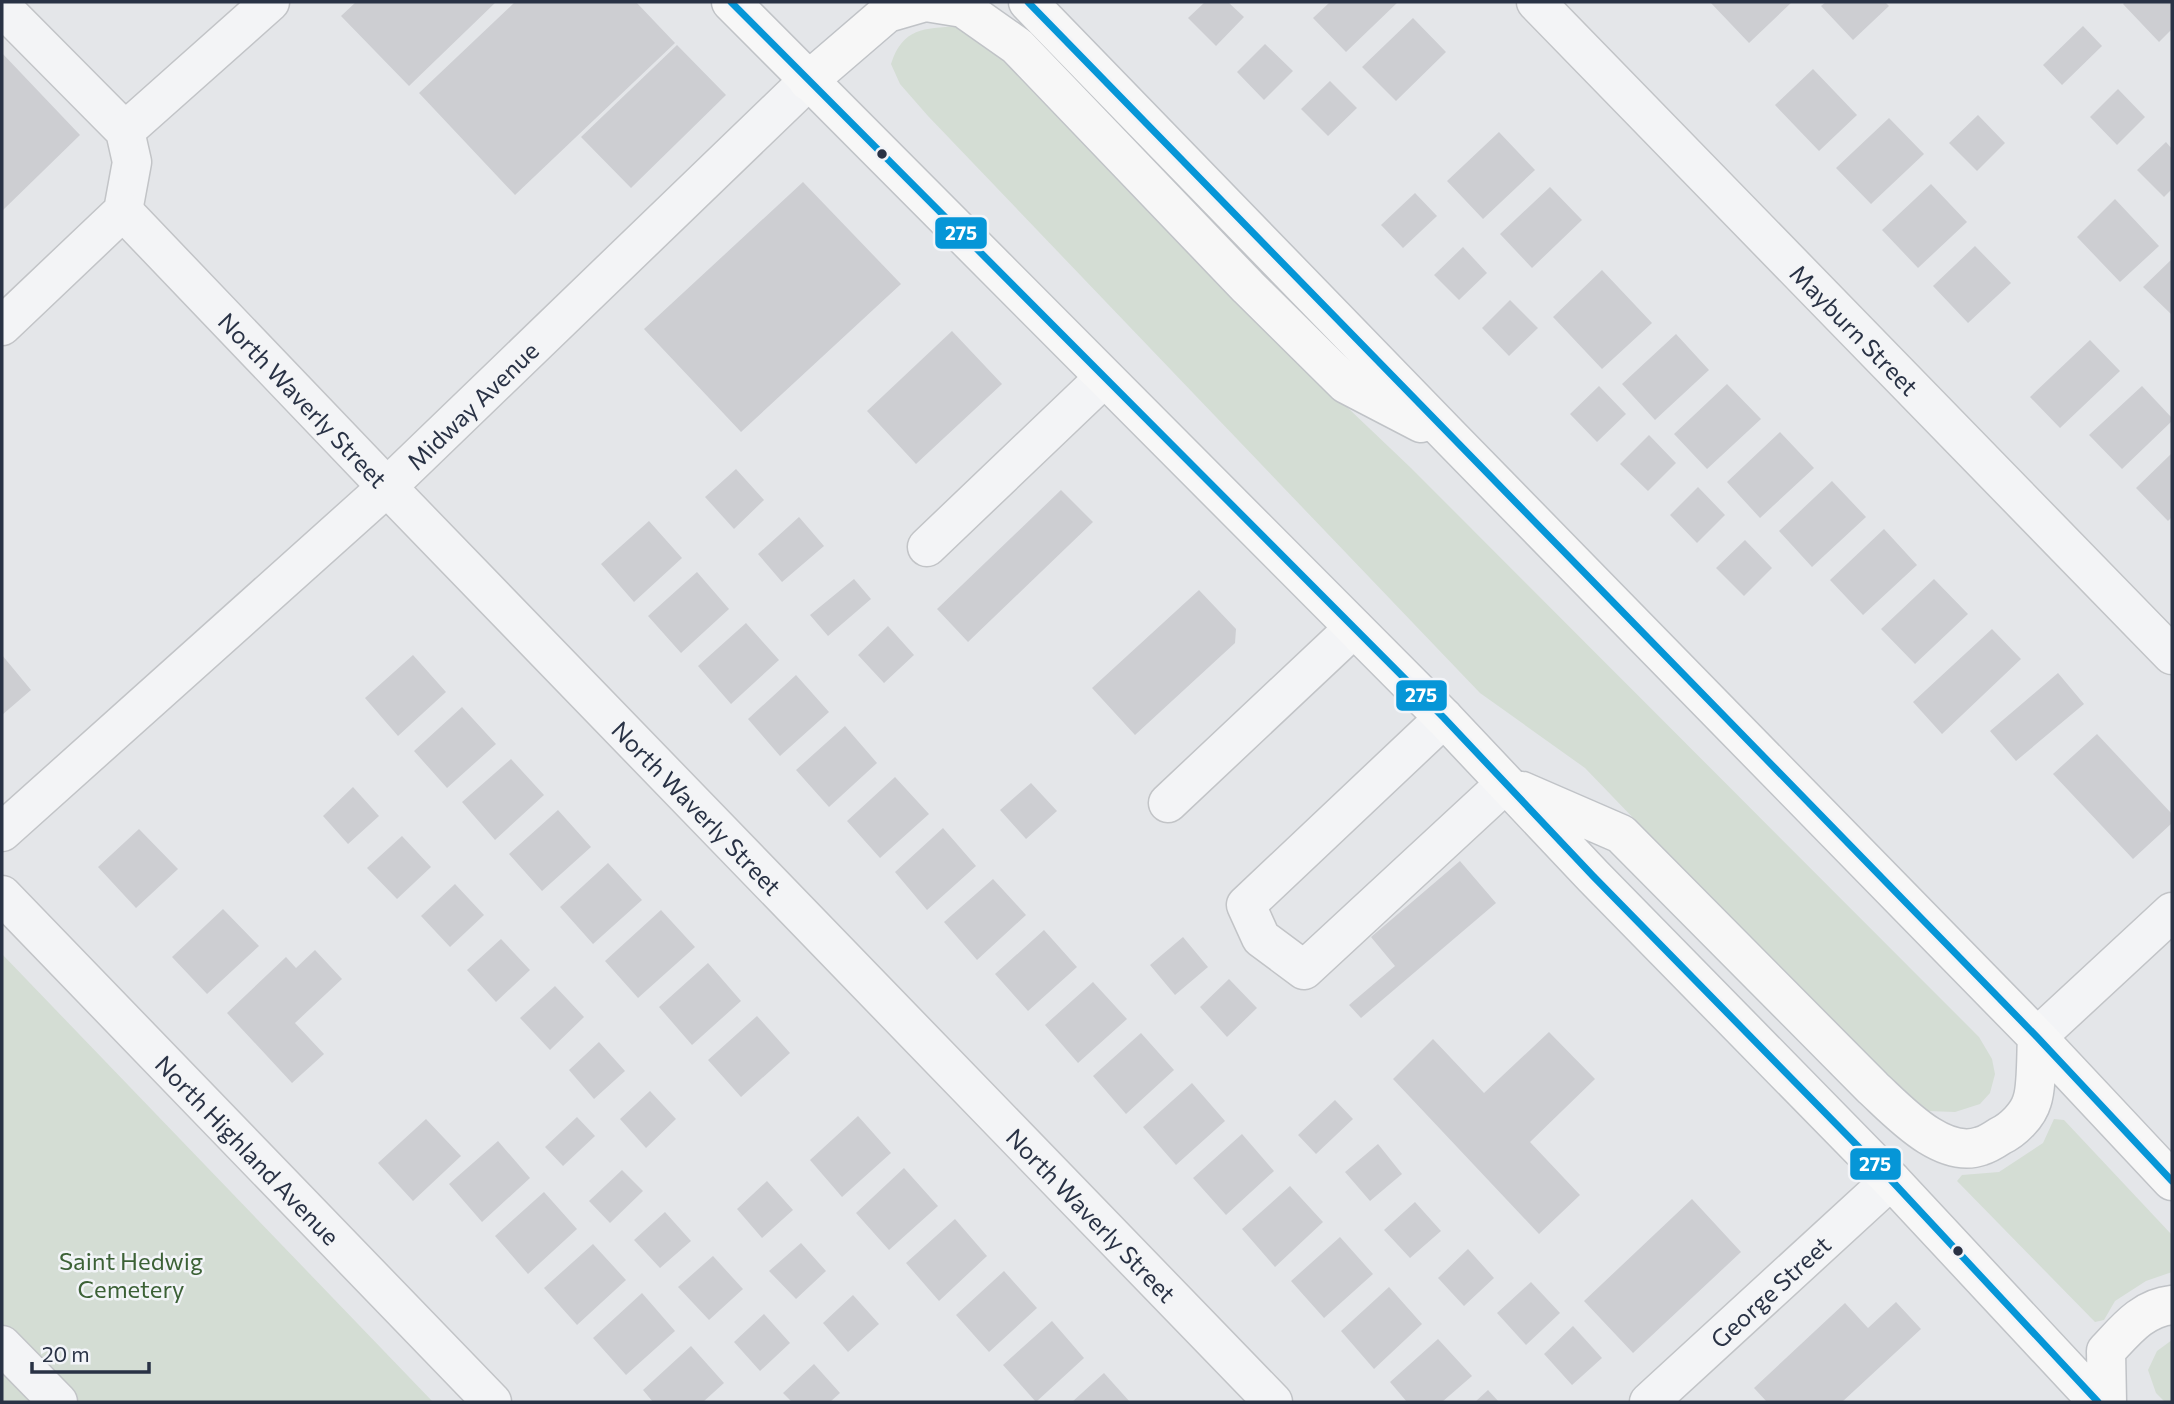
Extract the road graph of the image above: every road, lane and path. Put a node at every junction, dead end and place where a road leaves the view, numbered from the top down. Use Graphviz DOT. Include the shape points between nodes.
graph roads {
  1 [pos="270,2"];
  2 [pos="731,2"];
  3 [pos="926,2"];
  4 [pos="1028,2"];
  5 [pos="1536,2"];
  6 [pos="2,7"];
  7 [pos="808,81"];
  8 [pos="125,131"];
  9 [pos="123,211"];
  10 [pos="2,326"];
  11 [pos="1104,378"];
  12 [pos="1451,438"];
  13 [pos="387,487"];
  14 [pos="927,547"];
  15 [pos="1354,628"];
  16 [pos="2172,656"];
  17 [pos="1444,718"];
  18 [pos="1505,783"];
  19 [pos="1168,803"];
  20 [pos="2,832"];
  21 [pos="2,895"];
  22 [pos="2172,912"];
  23 [pos="2037,1037"];
  24 [pos="1891,1180"];
  25 [pos="2172,1181"];
  26 [pos="2172,1306"];
  27 [pos="2,1345"];
  28 [pos="58,1402"];
  29 [pos="492,1402"];
  30 [pos="1273,1402"];
  31 [pos="1649,1402"];
  32 [pos="2098,1402"];
  33 [pos="2107,1402"];
  1 -- 8 [label="street"];
  2 -- 7 [label="main road"];
  3 -- 7 [label="main road" via="887,13"];
  3 -- 12 [label="main road" via="963,8 1017,46 1346,384"];
  4 -- 12 [label="main road"];
  5 -- 16 [label="street, Mayburn Street"];
  6 -- 8 [label="street"];
  7 -- 11 [label="main road"];
  7 -- 13 [label="street, Midway Avenue"];
  8 -- 9 [label="street" via="132,162"];
  9 -- 10 [label="street"];
  9 -- 13 [label="street, North Waverly Street"];
  11 -- 14 [label="street"];
  11 -- 15 [label="main road"];
  12 -- 23 [label="main road"];
  13 -- 20 [label="street, Midway Avenue"];
  13 -- 30 [label="street, North Waverly Street"];
  15 -- 17 [label="main road"];
  15 -- 19 [label="street"];
  17 -- 18 [label="main road"];
  17 -- 18 [label="street" via="1247,905 1261,938 1304,970"];
  18 -- 23 [label="main road" via="1621,834 1873,1087 1934,1139 1956,1147 1979,1147 2006,1134 2032,1101"];
  18 -- 24 [label="main road"];
  21 -- 29 [label="street, North Highland Avenue"];
  22 -- 23 [label="street"];
  23 -- 25 [label="main road"];
  24 -- 31 [label="street, George Street"];
  24 -- 32 [label="main road"];
  26 -- 33 [label="main road" via="2134,1320 2106,1351"];
  27 -- 28 [label="street"];
}
